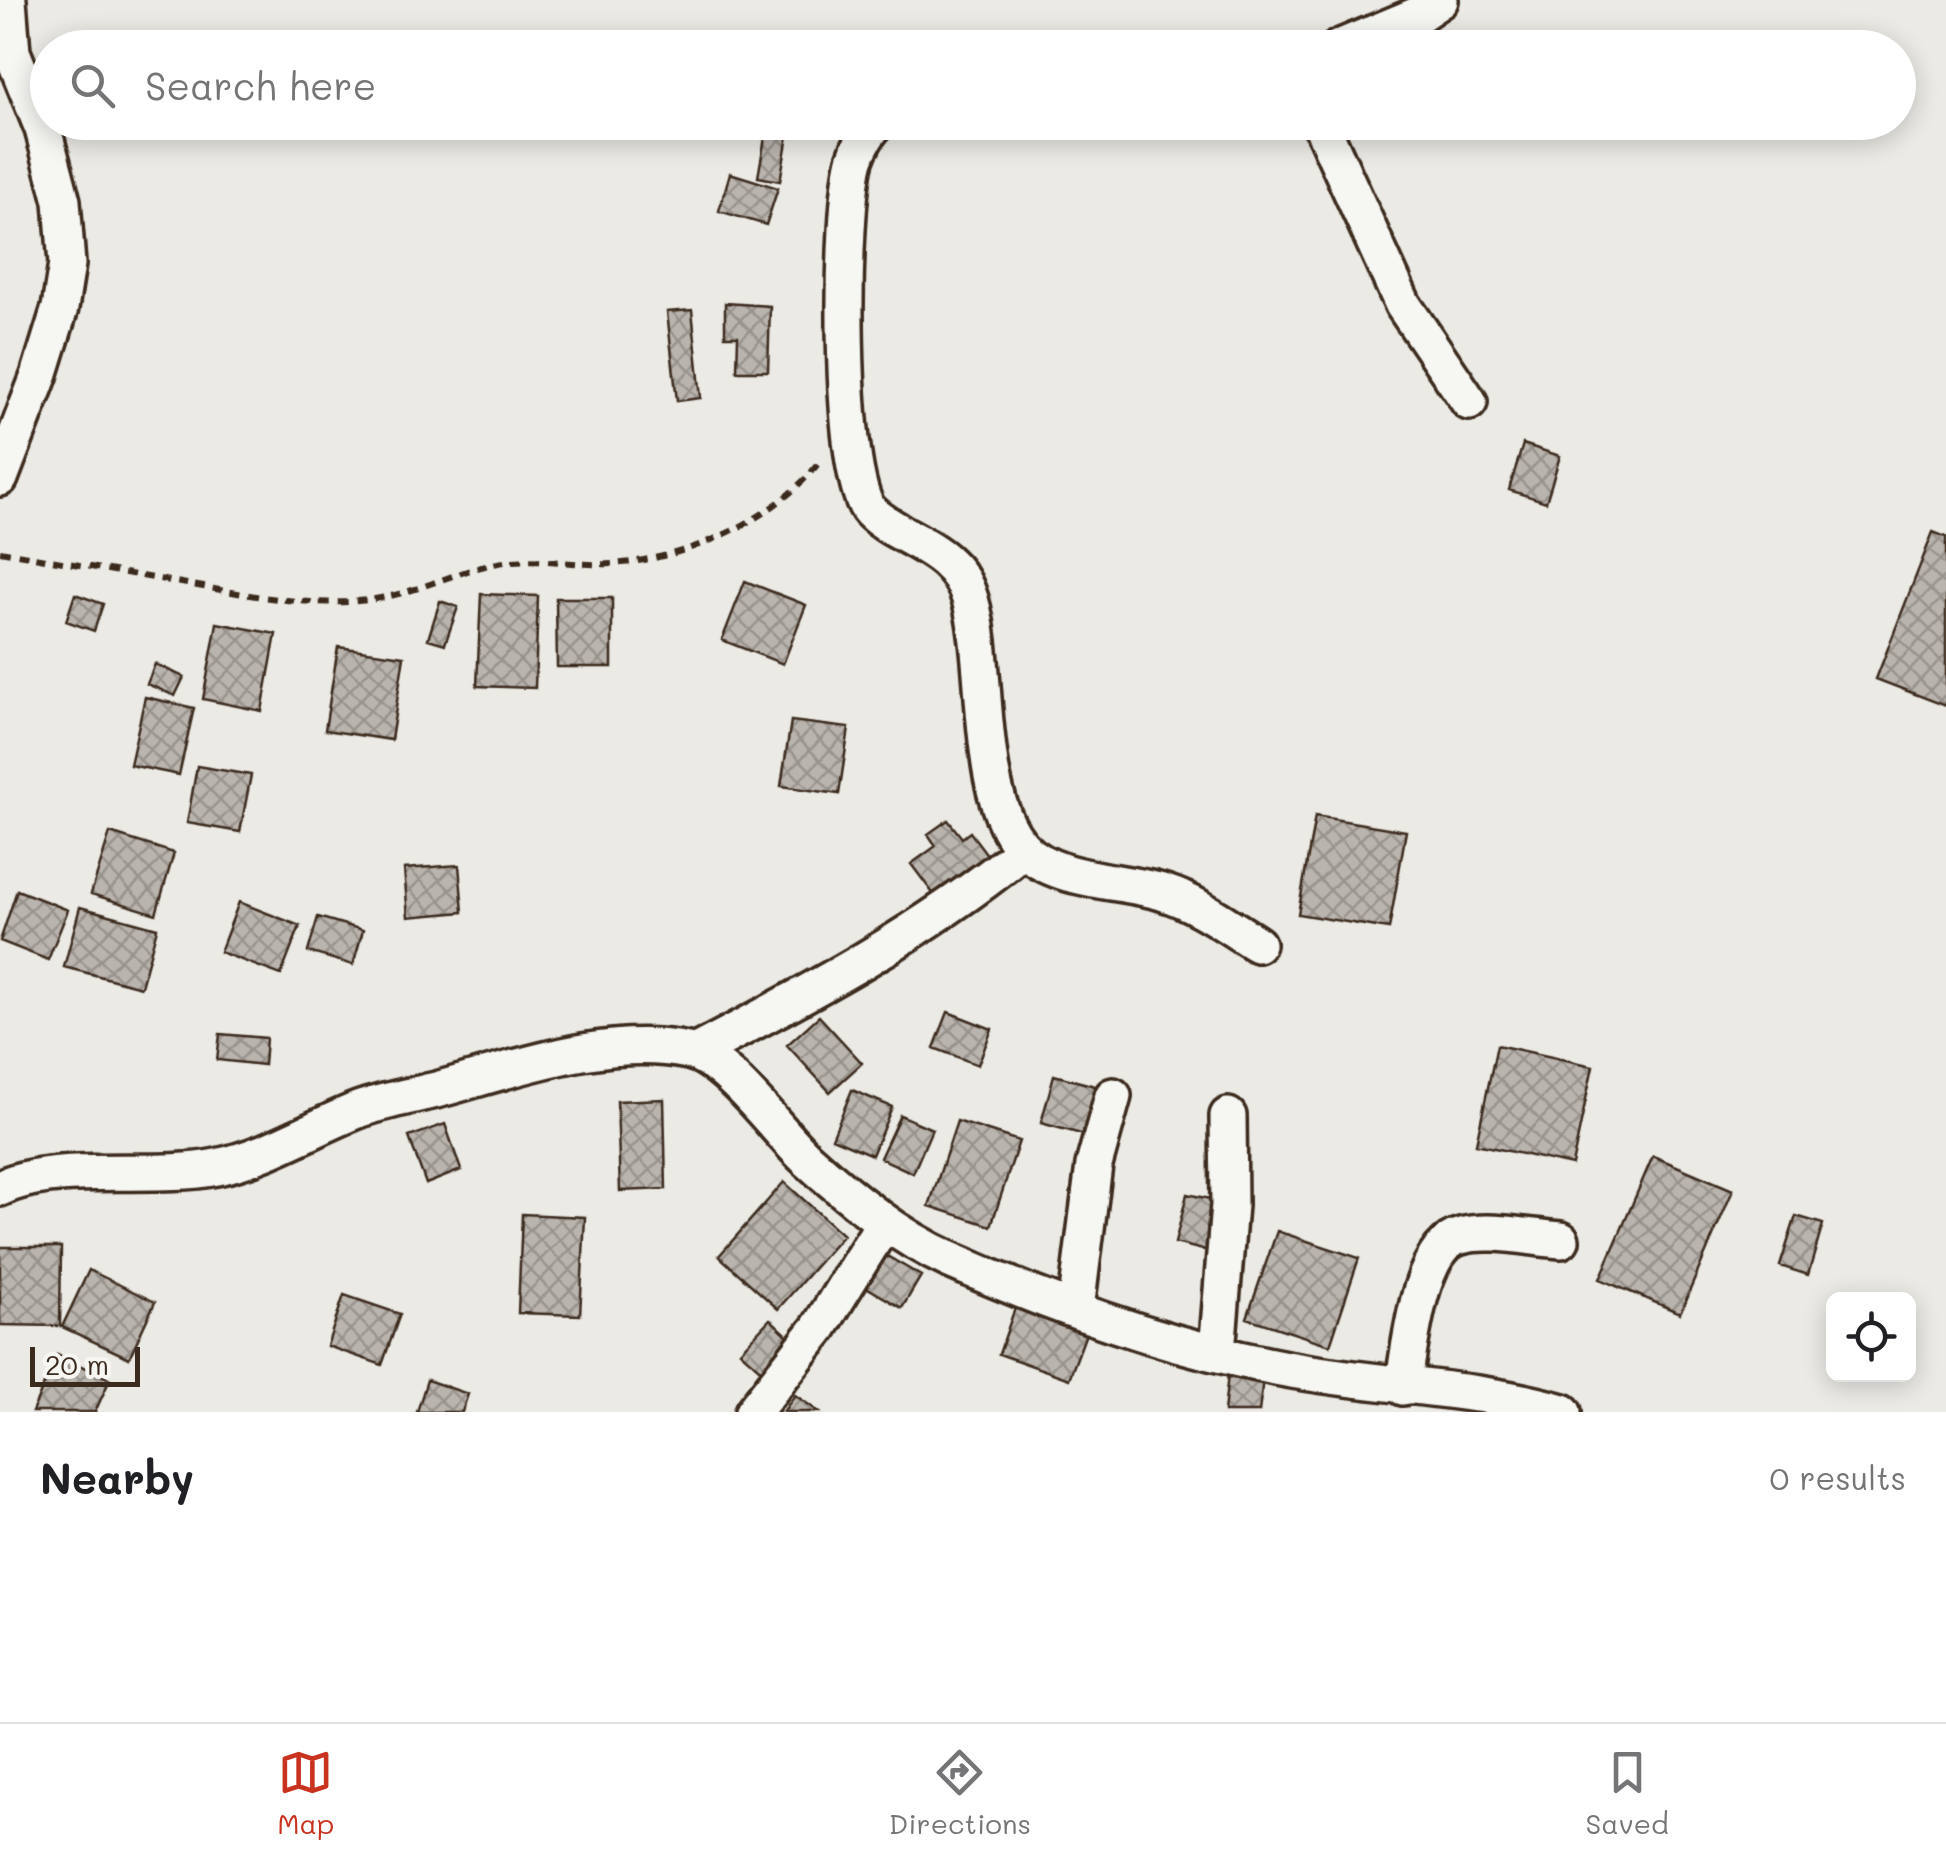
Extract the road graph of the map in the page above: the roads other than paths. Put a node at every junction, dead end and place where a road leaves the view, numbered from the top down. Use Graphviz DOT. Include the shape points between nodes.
graph roads {
  1 [pos="1440,0"];
  2 [pos="11,2"];
  3 [pos="1382,30"];
  4 [pos="30,97"];
  5 [pos="46,140"];
  6 [pos="867,140"];
  7 [pos="1328,140"];
  8 [pos="1469,402"];
  9 [pos="0,478"];
  10 [pos="1024,850"];
  11 [pos="1257,944"];
  12 [pos="696,1052"];
  13 [pos="1114,1096"];
  14 [pos="1228,1116"];
  15 [pos="0,1188"];
  16 [pos="884,1223"];
  17 [pos="1561,1240"];
  18 [pos="1076,1308"];
  19 [pos="1217,1352"];
  20 [pos="1403,1387"];
  21 [pos="752,1412"];
  22 [pos="1563,1412"];
  1 -- 3 [label="street"];
  2 -- 4 [label="street" via="12,52"];
  5 -- 9 [label="street" via="62,200 67,264 60,308"];
  6 -- 10 [label="street" via="854,161 844,280 847,428 858,486 870,510 943,559 970,596 989,761 1010,830"];
  7 -- 8 [label="street" via="1402,305"];
  10 -- 11 [label="street" via="1073,873 1167,894"];
  10 -- 12 [label="street" via="956,906"];
  12 -- 15 [label="street" via="664,1046 546,1060 396,1096 280,1149 220,1167 156,1176 62,1175"];
  12 -- 16 [label="street"];
  13 -- 18 [label="street" via="1094,1165"];
  14 -- 19 [label="street" via="1229,1205"];
  16 -- 18 [label="street" via="946,1258"];
  16 -- 21 [label="street" via="819,1328"];
  17 -- 20 [label="street" via="1464,1234 1445,1242 1426,1272"];
  18 -- 19 [label="street"];
  19 -- 20 [label="street"];
  20 -- 22 [label="street"];
}
